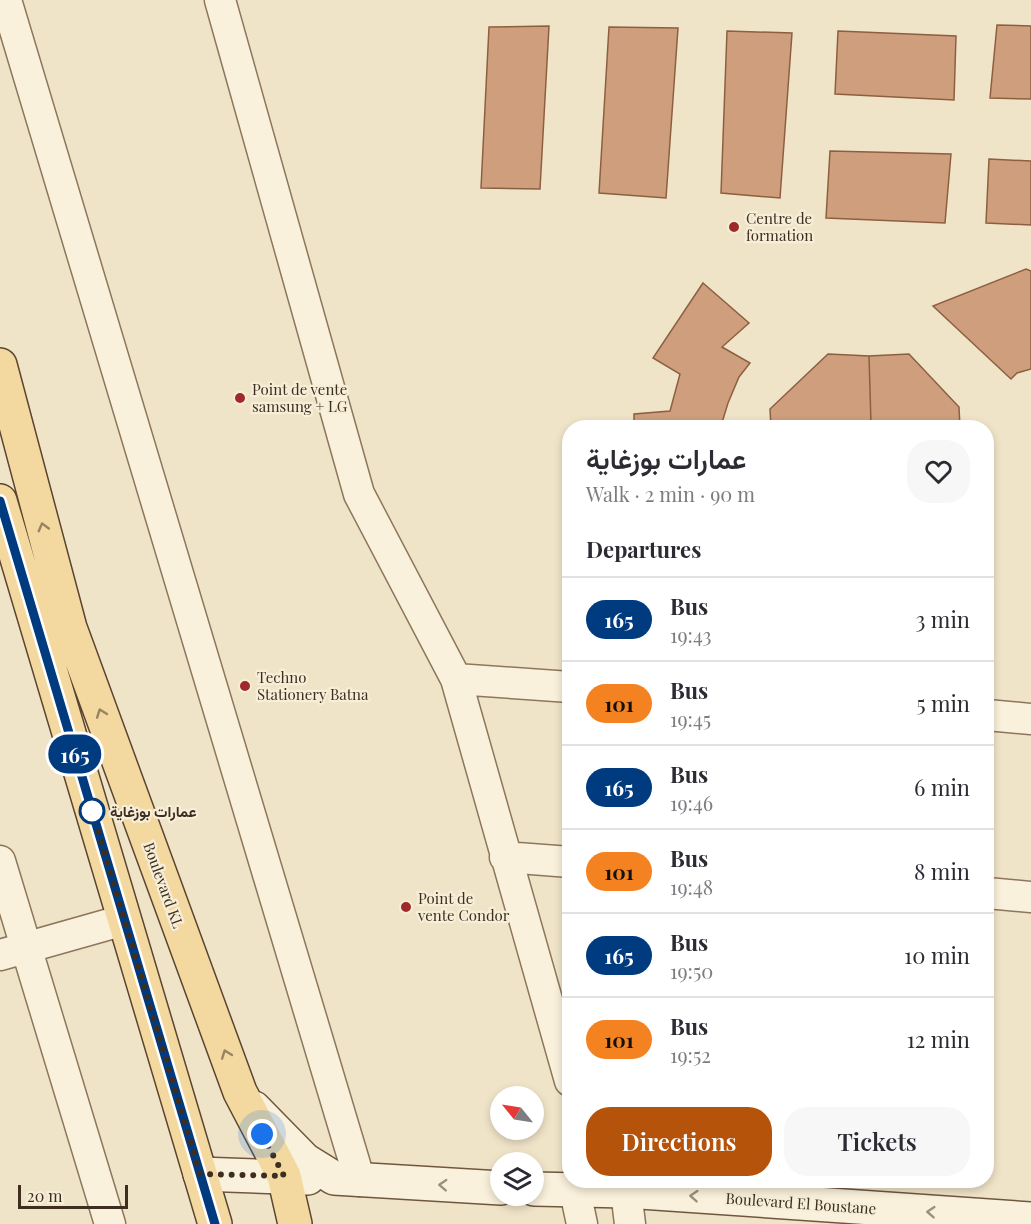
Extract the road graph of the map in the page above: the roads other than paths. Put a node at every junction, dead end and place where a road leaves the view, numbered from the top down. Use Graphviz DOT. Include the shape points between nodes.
graph roads {
  1 [pos="6,0"];
  2 [pos="220,0"];
  3 [pos="0,365"];
  4 [pos="0,501"];
  5 [pos="456,679"];
  6 [pos="562,686"];
  7 [pos="994,716"];
  8 [pos="1031,718"];
  9 [pos="505,857"];
  10 [pos="0,861"];
  11 [pos="562,861"];
  12 [pos="994,894"];
  13 [pos="1031,897"];
  14 [pos="124,920"];
  15 [pos="13,953"];
  16 [pos="562,1053"];
  17 [pos="240,1092"];
  18 [pos="200,1174"];
  19 [pos="284,1176"];
  20 [pos="347,1180"];
  21 [pos="490,1187"];
  22 [pos="562,1187"];
  23 [pos="544,1188"];
  24 [pos="578,1188"];
  25 [pos="621,1188"];
  26 [pos="646,1188"];
  27 [pos="1031,1219"];
  28 [pos="110,1224"];
  29 [pos="215,1224"];
  30 [pos="295,1224"];
  31 [pos="582,1224"];
  32 [pos="630,1224"];
  1 -- 20 [label="street"];
  2 -- 5 [label="street" via="359,494"];
  17 -- 3 [label="main road, Boulevard KL, one-way" via="70,628"];
  4 -- 14 [label="main road"];
  5 -- 6 [label="street"];
  5 -- 9 [label="street"];
  7 -- 8 [label="street"];
  9 -- 11 [label="street"];
  9 -- 16 [label="street"];
  10 -- 15 [label="street"];
  12 -- 13 [label="street"];
  14 -- 15 [label="street"];
  14 -- 18 [label="main road"];
  15 -- 28 [label="street"];
  17 -- 19 [label="main road, Boulevard KL"];
  17 -- 20 [label="main road" via="305,1160"];
  18 -- 19 [label="main road"];
  18 -- 29 [label="main road"];
  19 -- 20 [label="main road"];
  19 -- 30 [label="main road, Boulevard KL"];
  21 -- 20 [label="main road, one-way"];
  22 -- 23 [label="main road, Boulevard El Boustane"];
  24 -- 31 [label="street"];
  25 -- 32 [label="street"];
  27 -- 26 [label="main road, Boulevard El Boustane, one-way"];
}
